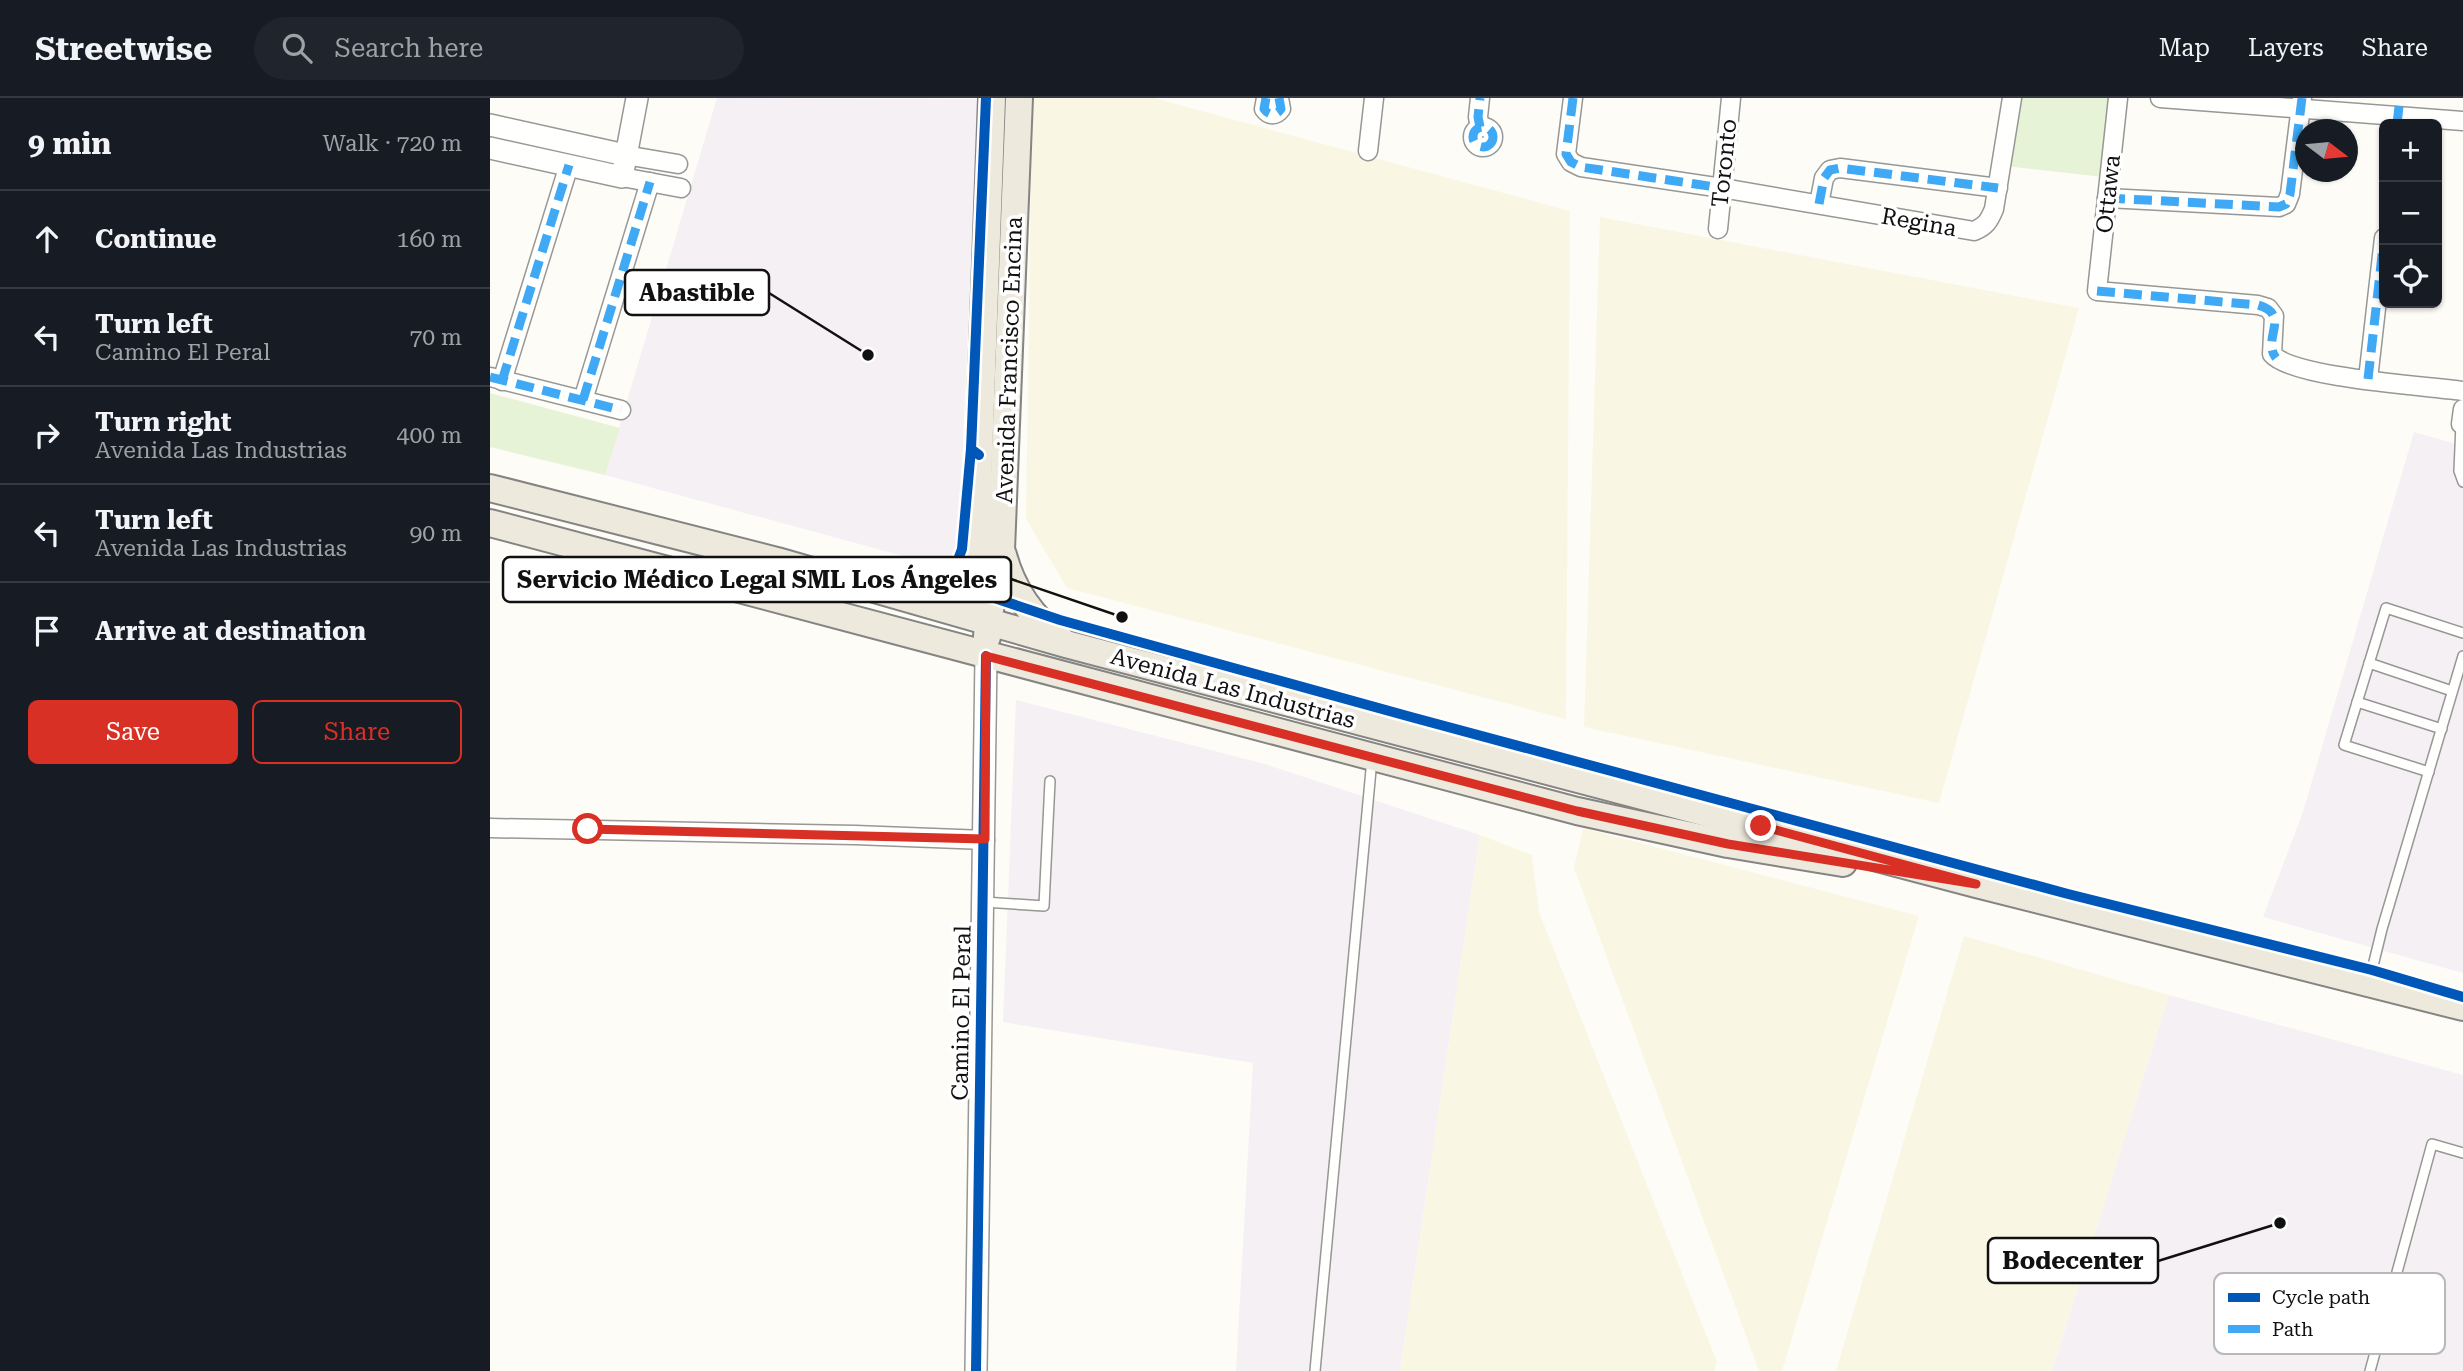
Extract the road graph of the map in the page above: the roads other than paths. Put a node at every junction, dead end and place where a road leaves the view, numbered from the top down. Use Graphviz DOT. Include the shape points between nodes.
graph roads {
  1 [pos="637,98"];
  2 [pos="992,98"];
  3 [pos="1019,98"];
  4 [pos="1266,98"];
  5 [pos="1279,98"];
  6 [pos="1374,98"];
  7 [pos="1480,98"];
  8 [pos="1573,98"];
  9 [pos="1731,98"];
  10 [pos="2012,98"];
  11 [pos="2118,98"];
  12 [pos="2160,98"];
  13 [pos="2301,103"];
  14 [pos="2398,113"];
  15 [pos="2463,121"];
  16 [pos="490,125"];
  17 [pos="1480,127"];
  18 [pos="490,148"];
  19 [pos="1368,151"];
  20 [pos="625,155"];
  21 [pos="678,164"];
  22 [pos="569,165"];
  23 [pos="622,177"];
  24 [pos="650,183"];
  25 [pos="681,188"];
  26 [pos="1722,188"];
  27 [pos="1998,188"];
  28 [pos="2107,198"];
  29 [pos="1819,204"];
  30 [pos="1718,229"];
  31 [pos="988,243"];
  32 [pos="1015,245"];
  33 [pos="2383,245"];
  34 [pos="496,379"];
  35 [pos="2368,379"];
  36 [pos="2463,391"];
  37 [pos="583,400"];
  38 [pos="621,410"];
  39 [pos="2462,419"];
  40 [pos="979,455"];
  41 [pos="1005,457"];
  42 [pos="2463,482"];
  43 [pos="490,488"];
  44 [pos="490,523"];
  45 [pos="990,546"];
  46 [pos="896,594"];
  47 [pos="988,621"];
  48 [pos="2463,633"];
  49 [pos="1066,644"];
  50 [pos="986,656"];
  51 [pos="2463,656"];
  52 [pos="2369,663"];
  53 [pos="2457,686"];
  54 [pos="2357,702"];
  55 [pos="2442,729"];
  56 [pos="1372,758"];
  57 [pos="2429,772"];
  58 [pos="1049,781"];
  59 [pos="490,828"];
  60 [pos="985,839"];
  61 [pos="1976,884"];
  62 [pos="984,902"];
  63 [pos="2369,984"];
  64 [pos="2463,1007"];
  65 [pos="2463,1153"];
  66 [pos="2397,1273"];
  67 [pos="2375,1354"];
  68 [pos="976,1371"];
  69 [pos="1315,1371"];
  70 [pos="2370,1371"];
  1 -- 20 [label="street"];
  2 -- 31 [label="main road, Avenida Francisco Encina"];
  3 -- 32 [label="main road, Avenida Francisco Encina"];
  4 -- 5 [label="street" via="1264,109 1270,114 1281,109"];
  6 -- 19 [label="street"];
  7 -- 17 [label="street"];
  8 -- 26 [label="street, Regina" via="1566,154 1571,162"];
  9 -- 26 [label="street, Toronto"];
  10 -- 27 [label="street, Regina"];
  11 -- 28 [label="street, Ottawa"];
  12 -- 13 [label="street"];
  13 -- 14 [label="street"];
  13 -- 28 [label="street" via="2286,204"];
  14 -- 15 [label="street"];
  16 -- 20 [label="street"];
  18 -- 22 [label="street"];
  20 -- 21 [label="street"];
  20 -- 23 [label="street"];
  22 -- 23 [label="street"];
  22 -- 34 [label="street"];
  23 -- 24 [label="street"];
  24 -- 25 [label="street"];
  24 -- 37 [label="street"];
  26 -- 29 [label="street, Regina"];
  26 -- 30 [label="street, Toronto"];
  27 -- 29 [label="street" via="1840,168 1830,170 1824,178"];
  27 -- 29 [label="street, Regina" via="1989,221 1974,231"];
  28 -- 35 [label="street, Ottawa" via="2098,291 2268,308 2274,316 2271,348 2276,358 2313,372"];
  31 -- 32 [label="main road"];
  31 -- 40 [label="main road, Avenida Francisco Encina"];
  32 -- 41 [label="main road, Avenida Francisco Encina"];
  33 -- 35 [label="street"];
  34 -- 37 [label="street"];
  35 -- 36 [label="street"];
  37 -- 38 [label="street"];
  39 -- 42 [label="lane" via="2458,461"];
  40 -- 41 [label="main road"];
  40 -- 45 [label="main road, Avenida Francisco Encina"];
  41 -- 45 [label="main road, Avenida Francisco Encina"];
  43 -- 46 [label="main road, Avenida Las Industrias"];
  44 -- 50 [label="main road, Avenida Las Industrias"];
  45 -- 46 [label="main road" via="948,583 919,594"];
  45 -- 47 [label="main road, Avenida Francisco Encina"];
  45 -- 49 [label="main road" via="1028,608"];
  46 -- 47 [label="main road, Avenida Las Industrias"];
  47 -- 49 [label="main road, Avenida Las Industrias"];
  47 -- 50 [label="main road, Avenida Francisco Encina"];
  48 -- 52 [label="lane" via="2386,608"];
  49 -- 61 [label="main road, Avenida Las Industrias"];
  50 -- 56 [label="main road, Avenida Las Industrias"];
  50 -- 60 [label="street, Camino El Peral"];
  51 -- 53 [label="lane"];
  52 -- 53 [label="lane"];
  52 -- 54 [label="lane"];
  53 -- 55 [label="lane"];
  54 -- 55 [label="lane"];
  54 -- 57 [label="lane" via="2344,745"];
  55 -- 57 [label="lane"];
  56 -- 61 [label="main road, Avenida Las Industrias" via="1662,831"];
  56 -- 69 [label="lane"];
  57 -- 63 [label="lane"];
  58 -- 62 [label="lane" via="1044,906"];
  59 -- 60 [label="street"];
  60 -- 62 [label="street, Camino El Peral"];
  61 -- 63 [label="main road, Avenida Las Industrias"];
  62 -- 68 [label="street, Camino El Peral"];
  63 -- 64 [label="main road, Avenida Las Industrias"];
  65 -- 66 [label="lane" via="2432,1144"];
  67 -- 70 [label="lane"];
}
